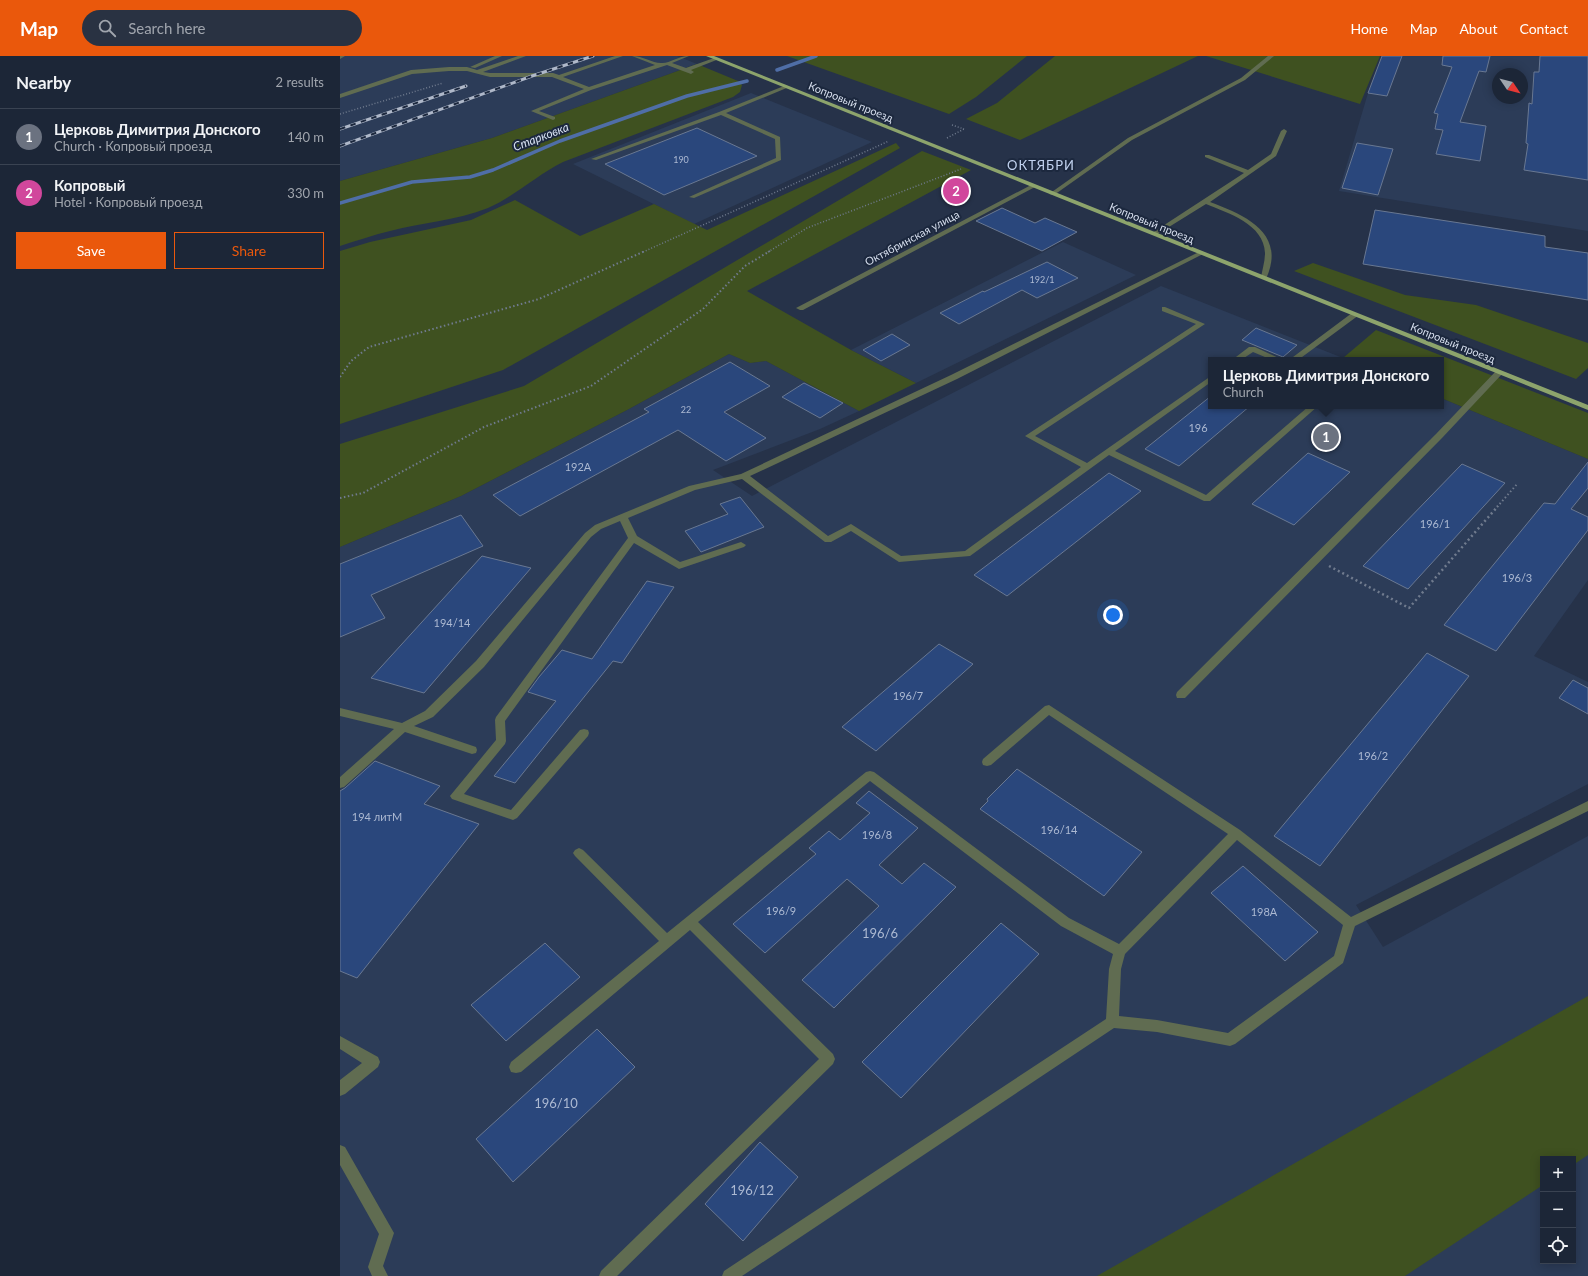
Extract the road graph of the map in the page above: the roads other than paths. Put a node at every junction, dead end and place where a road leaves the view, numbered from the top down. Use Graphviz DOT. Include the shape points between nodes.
graph roads {
  1 [pos="499,56"];
  2 [pos="523,56"];
  3 [pos="620,56"];
  4 [pos="635,56"];
  5 [pos="686,56"];
  6 [pos="709,56"];
  7 [pos="1271,56"];
  8 [pos="716,59"];
  9 [pos="667,63"];
  10 [pos="660,65"];
  11 [pos="467,69"];
  12 [pos="477,72"];
  13 [pos="559,77"];
  14 [pos="786,87"];
  15 [pos="589,89"];
  16 [pos="340,96"];
  17 [pos="720,113"];
  18 [pos="553,118"];
  19 [pos="1284,131"];
  20 [pos="1207,156"];
  21 [pos="594,159"];
  22 [pos="1248,172"];
  23 [pos="1033,186"];
  24 [pos="1052,194"];
  25 [pos="692,197"];
  26 [pos="1205,202"];
  27 [pos="1154,234"];
  28 [pos="1201,253"];
  29 [pos="1264,278"];
  30 [pos="800,308"];
  31 [pos="1165,309"];
  32 [pos="1355,315"];
  33 [pos="1240,357"];
  34 [pos="1272,357"];
  35 [pos="1297,357"];
  36 [pos="1499,373"];
  37 [pos="1208,380"];
  38 [pos="1588,408"];
  39 [pos="1311,409"];
  40 [pos="1109,452"];
  41 [pos="1088,467"];
  42 [pos="744,476"];
  43 [pos="623,517"];
  44 [pos="633,538"];
  45 [pos="742,545"];
  46 [pos="1181,695"];
  47 [pos="340,712"];
  48 [pos="403,727"];
  49 [pos="584,733"];
  50 [pos="472,750"];
  51 [pos="987,762"];
  52 [pos="340,784"];
  53 [pos="1588,806"];
  54 [pos="1236,833"];
  55 [pos="579,853"];
  56 [pos="690,922"];
  57 [pos="1350,923"];
  58 [pos="667,941"];
  59 [pos="1120,951"];
  60 [pos="1112,1022"];
  61 [pos="340,1042"];
  62 [pos="516,1067"];
  63 [pos="340,1089"];
  64 [pos="340,1152"];
  65 [pos="381,1276"];
  66 [pos="606,1276"];
  67 [pos="729,1276"];
  1 -- 11 [label="street"];
  2 -- 12 [label="street"];
  3 -- 13 [label="street"];
  4 -- 10 [label="street"];
  5 -- 9 [label="street"];
  6 -- 8 [label="main road, Копровый проезд"];
  7 -- 24 [label="street" via="1243,79 1130,139"];
  8 -- 9 [label="street" via="688,71"];
  8 -- 14 [label="main road, Копровый проезд"];
  9 -- 10 [label="street"];
  10 -- 15 [label="street"];
  11 -- 12 [label="street"];
  11 -- 16 [label="street" via="411,72"];
  12 -- 13 [label="street" via="490,75 553,74"];
  13 -- 15 [label="street"];
  14 -- 17 [label="street"];
  14 -- 23 [label="main road, Копровый проезд"];
  15 -- 18 [label="street" via="534,111"];
  17 -- 21 [label="street"];
  17 -- 25 [label="street" via="778,138 779,159"];
  19 -- 22 [label="street" via="1274,155"];
  20 -- 22 [label="street"];
  22 -- 26 [label="street"];
  23 -- 24 [label="main road, Копровый проезд"];
  23 -- 30 [label="street, Октябринская улица"];
  24 -- 27 [label="main road, Копровый проезд"];
  26 -- 27 [label="street"];
  26 -- 29 [label="street" via="1243,217 1256,227 1268,251"];
  27 -- 28 [label="main road, Копровый проезд"];
  28 -- 29 [label="main road, Копровый проезд"];
  28 -- 42 [label="street" via="954,377"];
  29 -- 32 [label="main road, Копровый проезд"];
  31 -- 41 [label="street" via="1201,324 1029,436"];
  32 -- 35 [label="street"];
  32 -- 36 [label="main road, Копровый проезд"];
  33 -- 34 [label="street" via="1252,349"];
  36 -- 38 [label="main road, Копровый проезд"];
  36 -- 46 [label="street"];
  37 -- 40 [label="street"];
  39 -- 40 [label="street" via="1207,499"];
  40 -- 41 [label="street"];
  41 -- 42 [label="street" via="967,554 899,559 851,527 828,540"];
  42 -- 43 [label="street" via="692,488"];
  43 -- 44 [label="street"];
  43 -- 48 [label="street" via="598,527 588,535 480,664 429,714"];
  44 -- 45 [label="street" via="679,566"];
  44 -- 49 [label="street" via="500,720 501,741 456,796 513,815"];
  47 -- 48 [label="street"];
  48 -- 50 [label="street"];
  48 -- 52 [label="street"];
  51 -- 54 [label="street" via="1049,709"];
  53 -- 57 [label="street"];
  54 -- 57 [label="street"];
  54 -- 59 [label="street"];
  55 -- 58 [label="street"];
  56 -- 58 [label="street"];
  56 -- 59 [label="street" via="870,775 1065,922"];
  56 -- 66 [label="street" via="828,1059"];
  57 -- 60 [label="street" via="1339,959 1230,1040 1157,1026"];
  58 -- 62 [label="street"];
  59 -- 60 [label="street" via="1115,969"];
  60 -- 67 [label="street"];
  61 -- 63 [label="street" via="372,1062"];
  64 -- 65 [label="street" via="387,1233 375,1267"];
}
